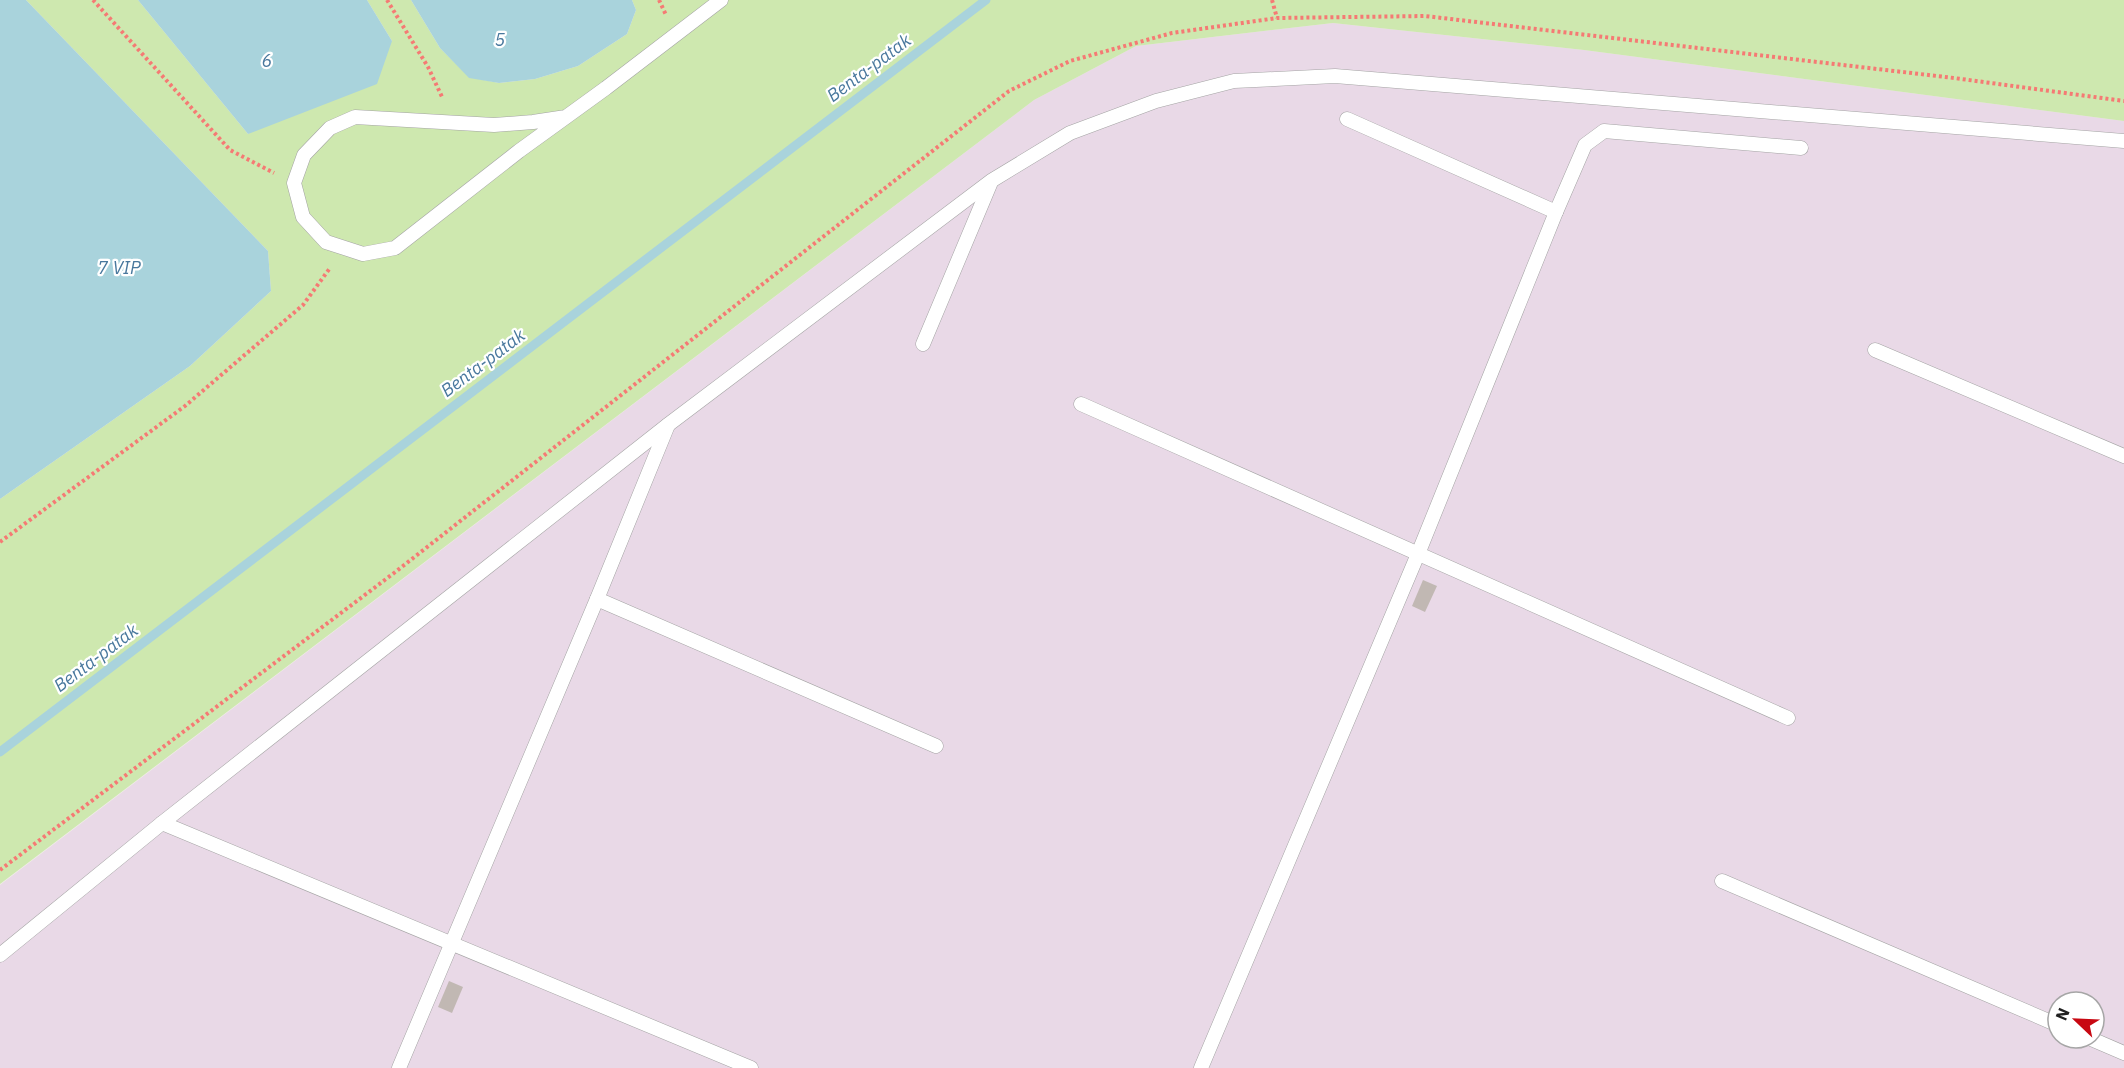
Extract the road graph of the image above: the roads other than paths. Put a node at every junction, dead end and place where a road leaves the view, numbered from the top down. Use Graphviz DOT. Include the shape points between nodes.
graph roads {
  1 [pos="721,0"];
  2 [pos="566,117"];
  3 [pos="1347,119"];
  4 [pos="2124,141"];
  5 [pos="1801,148"];
  6 [pos="991,181"];
  7 [pos="1556,212"];
  8 [pos="923,344"];
  9 [pos="1875,350"];
  10 [pos="1081,404"];
  11 [pos="669,424"];
  12 [pos="2124,456"];
  13 [pos="1418,554"];
  14 [pos="597,599"];
  15 [pos="1788,718"];
  16 [pos="936,746"];
  17 [pos="162,823"];
  18 [pos="1722,881"];
  19 [pos="452,944"];
  20 [pos="0,955"];
  21 [pos="2046,1020"];
  22 [pos="2106,1045"];
  23 [pos="2124,1053"];
  24 [pos="399,1068"];
  25 [pos="750,1068"];
  26 [pos="1201,1068"];
  1 -- 2 [label="lane"];
  2 -- 2 [label="lane" via="494,125 355,117 330,128 304,155 294,183 303,217 326,242 363,254 395,248"];
  3 -- 7 [label="lane"];
  4 -- 6 [label="lane" via="1335,76 1234,81 1156,101 1070,134"];
  5 -- 7 [label="lane" via="1604,131 1585,146"];
  6 -- 8 [label="lane"];
  6 -- 11 [label="lane"];
  7 -- 13 [label="lane"];
  9 -- 12 [label="lane"];
  10 -- 13 [label="lane"];
  11 -- 14 [label="lane"];
  11 -- 17 [label="lane"];
  13 -- 15 [label="lane"];
  13 -- 26 [label="lane"];
  14 -- 16 [label="lane"];
  14 -- 19 [label="lane"];
  17 -- 19 [label="lane"];
  17 -- 20 [label="lane"];
  18 -- 21 [label="lane"];
  19 -- 24 [label="lane"];
  19 -- 25 [label="lane"];
  22 -- 23 [label="lane"];
}
